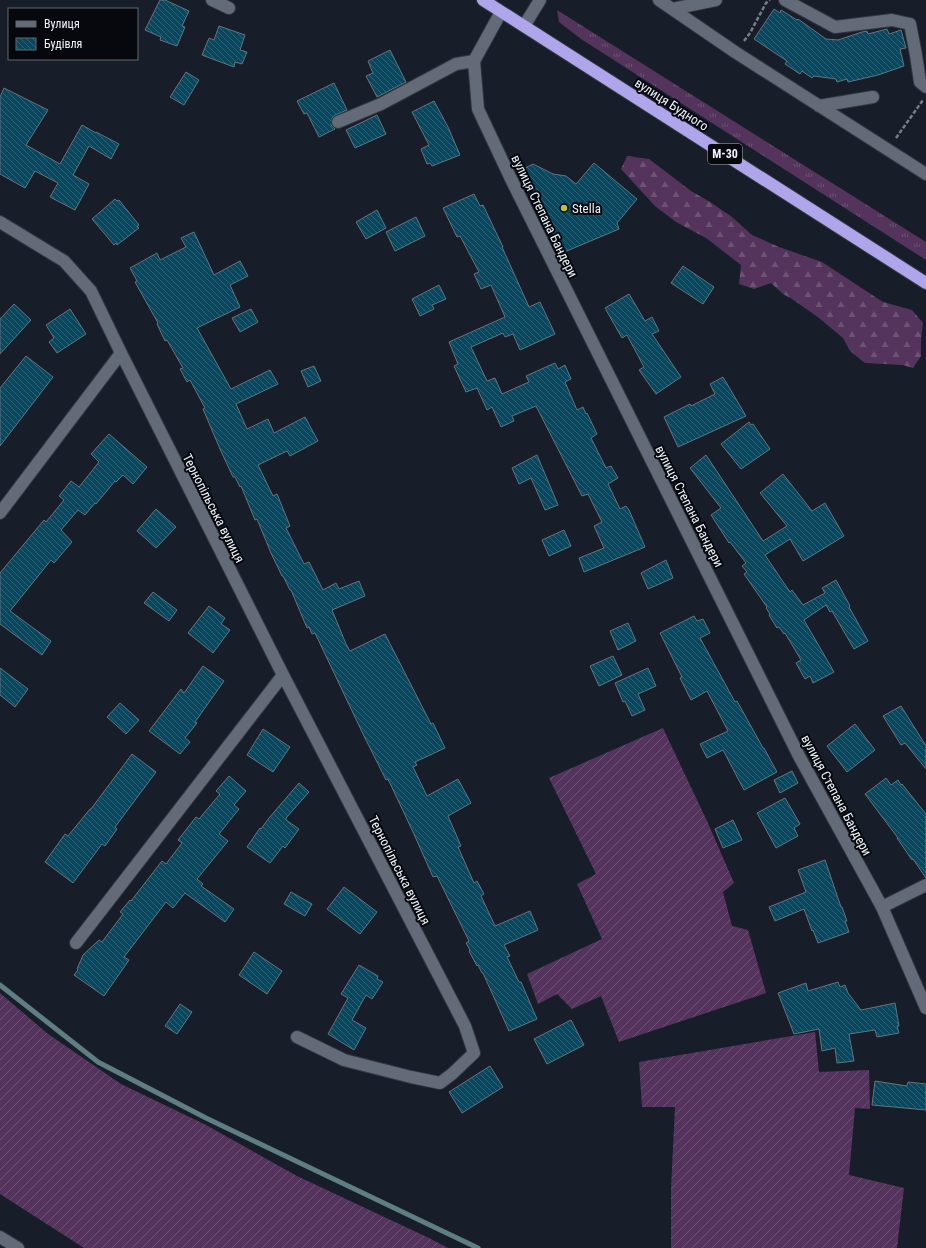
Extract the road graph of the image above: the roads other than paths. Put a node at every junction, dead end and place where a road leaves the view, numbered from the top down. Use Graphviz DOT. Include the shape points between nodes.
graph roads {
  1 [pos="212,0"];
  2 [pos="483,0"];
  3 [pos="540,0"];
  4 [pos="659,0"];
  5 [pos="716,0"];
  6 [pos="785,0"];
  7 [pos="229,8"];
  8 [pos="672,9"];
  9 [pos="502,12"];
  10 [pos="524,26"];
  11 [pos="474,61"];
  12 [pos="926,87"];
  13 [pos="873,97"];
  14 [pos="819,106"];
  15 [pos="338,122"];
  16 [pos="926,174"];
  17 [pos="0,222"];
  18 [pos="926,283"];
  19 [pos="121,353"];
  20 [pos="0,513"];
  21 [pos="283,674"];
  22 [pos="926,885"];
  23 [pos="882,908"];
  24 [pos="76,944"];
  25 [pos="926,1008"];
  26 [pos="297,1037"];
  27 [pos="0,1237"];
  28 [pos="18,1248"];
  1 -- 7 [label="street"];
  2 -- 9 [label="highway, вулиця Будного / М-30"];
  3 -- 10 [label="street"];
  4 -- 8 [label="street"];
  5 -- 8 [label="street"];
  6 -- 12 [label="street" via="835,28 892,20 910,24 920,82"];
  8 -- 14 [label="street"];
  9 -- 10 [label="highway, вулиця Будного / М-30"];
  9 -- 11 [label="street"];
  10 -- 18 [label="highway, вулиця Будного / М-30"];
  11 -- 15 [label="street" via="456,64 380,104"];
  11 -- 23 [label="street, вулиця Степана Бандери" via="478,109 510,177 799,756"];
  13 -- 14 [label="street"];
  14 -- 16 [label="street"];
  17 -- 19 [label="street, Тернопільська вулиця" via="64,261 91,291"];
  19 -- 20 [label="street"];
  19 -- 21 [label="street, Тернопільська вулиця"];
  21 -- 24 [label="street"];
  21 -- 26 [label="street, Тернопільська вулиця" via="465,1026 474,1054 440,1083 344,1060"];
  22 -- 23 [label="street"];
  23 -- 25 [label="street, вулиця Степана Бандери"];
  27 -- 28 [label="street"];
}
